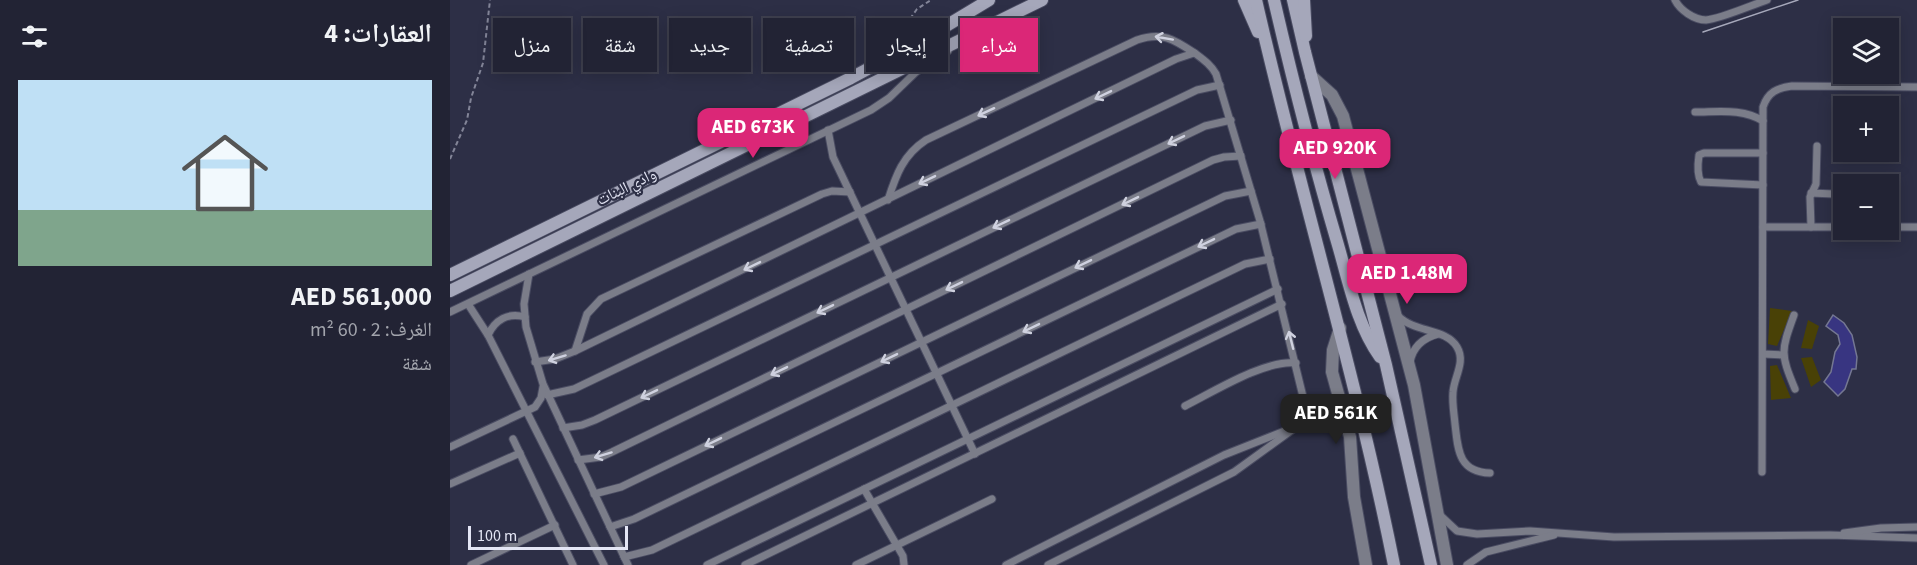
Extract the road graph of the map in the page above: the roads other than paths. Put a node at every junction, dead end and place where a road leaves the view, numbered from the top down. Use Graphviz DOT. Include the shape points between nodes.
graph roads {
  1 [pos="989,0"];
  2 [pos="1027,0"];
  3 [pos="1042,0"];
  4 [pos="1244,0"];
  5 [pos="1256,0"];
  6 [pos="1274,0"];
  7 [pos="1293,0"];
  8 [pos="1304,0"];
  9 [pos="1675,0"];
  10 [pos="1767,0"];
  11 [pos="1004,18"];
  12 [pos="1006,18"];
  13 [pos="960,40"];
  14 [pos="960,41"];
  15 [pos="1266,46"];
  16 [pos="1305,52"];
  17 [pos="1194,53"];
  18 [pos="1311,76"];
  19 [pos="1220,85"];
  20 [pos="1917,87"];
  21 [pos="1695,112"];
  22 [pos="1231,120"];
  23 [pos="1763,122"];
  24 [pos="828,130"];
  25 [pos="1817,146"];
  26 [pos="1763,153"];
  27 [pos="1241,156"];
  28 [pos="1763,185"];
  29 [pos="1251,191"];
  30 [pos="850,192"];
  31 [pos="1811,193"];
  32 [pos="1833,194"];
  33 [pos="888,200"];
  34 [pos="860,213"];
  35 [pos="1261,224"];
  36 [pos="1763,227"];
  37 [pos="1811,227"];
  38 [pos="1833,227"];
  39 [pos="1899,227"];
  40 [pos="1917,227"];
  41 [pos="875,246"];
  42 [pos="1270,259"];
  43 [pos="529,274"];
  44 [pos="450,275"];
  45 [pos="890,278"];
  46 [pos="1278,289"];
  47 [pos="450,291"];
  48 [pos="468,304"];
  49 [pos="1282,304"];
  50 [pos="1392,306"];
  51 [pos="906,310"];
  52 [pos="450,312"];
  53 [pos="1794,315"];
  54 [pos="525,317"];
  55 [pos="1340,328"];
  56 [pos="1438,334"];
  57 [pos="488,335"];
  58 [pos="921,342"];
  59 [pos="575,351"];
  60 [pos="1763,354"];
  61 [pos="1783,355"];
  62 [pos="535,362"];
  63 [pos="1296,363"];
  64 [pos="1386,365"];
  65 [pos="1409,369"];
  66 [pos="937,375"];
  67 [pos="543,384"];
  68 [pos="1795,389"];
  69 [pos="547,395"];
  70 [pos="1340,403"];
  71 [pos="952,406"];
  72 [pos="1185,406"];
  73 [pos="526,411"];
  74 [pos="1308,417"];
  75 [pos="1295,428"];
  76 [pos="563,429"];
  77 [pos="513,439"];
  78 [pos="968,439"];
  79 [pos="450,447"];
  80 [pos="520,453"];
  81 [pos="975,454"];
  82 [pos="578,460"];
  83 [pos="1761,472"];
  84 [pos="1490,473"];
  85 [pos="450,484"];
  86 [pos="864,489"];
  87 [pos="594,494"];
  88 [pos="992,499"];
  89 [pos="873,503"];
  90 [pos="1436,507"];
  91 [pos="555,525"];
  92 [pos="610,527"];
  93 [pos="1917,527"];
  94 [pos="1559,534"];
  95 [pos="1830,535"];
  96 [pos="1917,538"];
  97 [pos="897,545"];
  98 [pos="624,557"];
  99 [pos="471,565"];
  100 [pos="573,565"];
  101 [pos="604,565"];
  102 [pos="628,565"];
  103 [pos="707,565"];
  104 [pos="745,565"];
  105 [pos="856,565"];
  106 [pos="904,565"];
  107 [pos="1006,565"];
  108 [pos="1048,565"];
  109 [pos="1366,565"];
  110 [pos="1394,565"];
  111 [pos="1431,565"];
  112 [pos="1447,565"];
  113 [pos="1467,565"];
  1 -- 44 [label="main road, وادي البنات" via="851,78"];
  2 -- 11 [label="main road"];
  3 -- 12 [label="main road, وادي البنات"];
  4 -- 15 [label="main road"];
  5 -- 15 [label="main road"];
  6 -- 64 [label="main road" via="1323,194 1357,309 1369,339"];
  7 -- 16 [label="main road"];
  8 -- 16 [label="main road"];
  9 -- 10 [label="lane" via="1687,13 1705,20"];
  13 -- 47 [label="main road, وادي البنات"];
  14 -- 24 [label="lane" via="916,72 881,104"];
  15 -- 55 [label="main road"];
  16 -- 18 [label="main road"];
  17 -- 19 [label="lane" via="1214,69"];
  17 -- 33 [label="lane, one-way"];
  17 -- 33 [label="lane, one-way" via="1169,38 1143,38 926,140 901,164"];
  18 -- 50 [label="street" via="1332,95 1343,116"];
  18 -- 64 [label="main road"];
  19 -- 22 [label="lane"];
  19 -- 41 [label="lane" via="1197,90"];
  20 -- 23 [label="lane" via="1783,87 1766,99"];
  21 -- 23 [label="lane" via="1743,112"];
  22 -- 27 [label="lane"];
  22 -- 45 [label="lane, one-way" via="1205,126"];
  23 -- 26 [label="lane"];
  24 -- 30 [label="lane" via="831,153"];
  24 -- 43 [label="lane"];
  25 -- 31 [label="lane" via="1816,184"];
  26 -- 28 [label="lane"];
  26 -- 28 [label="lane" via="1699,155 1701,182"];
  27 -- 29 [label="lane"];
  27 -- 51 [label="lane, one-way" via="1213,160"];
  28 -- 36 [label="lane"];
  29 -- 35 [label="lane"];
  29 -- 58 [label="lane, one-way" via="1225,196"];
  30 -- 34 [label="lane"];
  30 -- 59 [label="lane" via="822,194 601,299 587,314"];
  31 -- 32 [label="lane"];
  31 -- 37 [label="lane"];
  33 -- 34 [label="lane"];
  34 -- 41 [label="lane"];
  34 -- 59 [label="lane, one-way"];
  35 -- 42 [label="lane"];
  35 -- 66 [label="lane, one-way" via="1236,229"];
  36 -- 37 [label="lane"];
  36 -- 60 [label="lane"];
  37 -- 38 [label="lane"];
  39 -- 40 [label="lane"];
  41 -- 45 [label="lane"];
  41 -- 69 [label="lane" via="574,389"];
  42 -- 46 [label="lane"];
  42 -- 71 [label="lane" via="1245,264"];
  43 -- 48 [label="lane"];
  43 -- 54 [label="lane"];
  45 -- 51 [label="lane"];
  45 -- 76 [label="lane, one-way" via="595,420"];
  46 -- 49 [label="lane"];
  46 -- 78 [label="lane"];
  48 -- 52 [label="lane"];
  48 -- 57 [label="lane"];
  63 -- 49 [label="lane, one-way"];
  49 -- 81 [label="lane"];
  50 -- 56 [label="lane" via="1408,325"];
  50 -- 65 [label="street"];
  51 -- 58 [label="lane"];
  51 -- 82 [label="lane, one-way" via="612,452"];
  53 -- 61 [label="lane"];
  54 -- 57 [label="lane" via="503,318"];
  54 -- 62 [label="lane"];
  55 -- 70 [label="street" via="1332,361"];
  55 -- 110 [label="main road"];
  56 -- 65 [label="lane" via="1416,347"];
  56 -- 84 [label="lane" via="1456,345 1461,359 1453,393 1459,453 1469,467"];
  57 -- 73 [label="lane"];
  58 -- 66 [label="lane"];
  58 -- 87 [label="lane, one-way" via="621,487"];
  59 -- 62 [label="lane, one-way"];
  60 -- 61 [label="lane"];
  60 -- 83 [label="lane"];
  61 -- 68 [label="lane"];
  62 -- 67 [label="lane"];
  63 -- 72 [label="lane" via="1266,366"];
  63 -- 74 [label="lane"];
  64 -- 111 [label="main road"];
  65 -- 90 [label="street"];
  66 -- 71 [label="lane"];
  66 -- 92 [label="lane"];
  67 -- 69 [label="lane"];
  67 -- 73 [label="lane" via="540,401"];
  69 -- 76 [label="lane"];
  70 -- 74 [label="lane"];
  70 -- 109 [label="street" via="1350,437 1354,497"];
  71 -- 78 [label="lane"];
  71 -- 98 [label="lane" via="652,550"];
  73 -- 79 [label="lane"];
  73 -- 101 [label="lane"];
  74 -- 75 [label="lane"];
  75 -- 107 [label="lane" via="1224,455"];
  75 -- 108 [label="lane" via="1234,472"];
  76 -- 82 [label="lane"];
  77 -- 80 [label="lane"];
  78 -- 81 [label="lane"];
  78 -- 86 [label="lane"];
  80 -- 85 [label="lane"];
  80 -- 91 [label="lane"];
  81 -- 89 [label="lane"];
  82 -- 87 [label="lane"];
  86 -- 89 [label="lane"];
  86 -- 103 [label="lane"];
  87 -- 92 [label="lane"];
  88 -- 97 [label="lane"];
  89 -- 97 [label="lane"];
  89 -- 104 [label="lane"];
  90 -- 94 [label="lane" via="1448,525 1463,533"];
  90 -- 112 [label="street"];
  91 -- 99 [label="lane"];
  91 -- 100 [label="lane"];
  92 -- 98 [label="lane"];
  93 -- 95 [label="lane"];
  94 -- 95 [label="lane"];
  94 -- 113 [label="lane" via="1485,552"];
  95 -- 96 [label="lane"];
  97 -- 105 [label="lane"];
  97 -- 106 [label="lane"];
  98 -- 102 [label="lane"];
}
